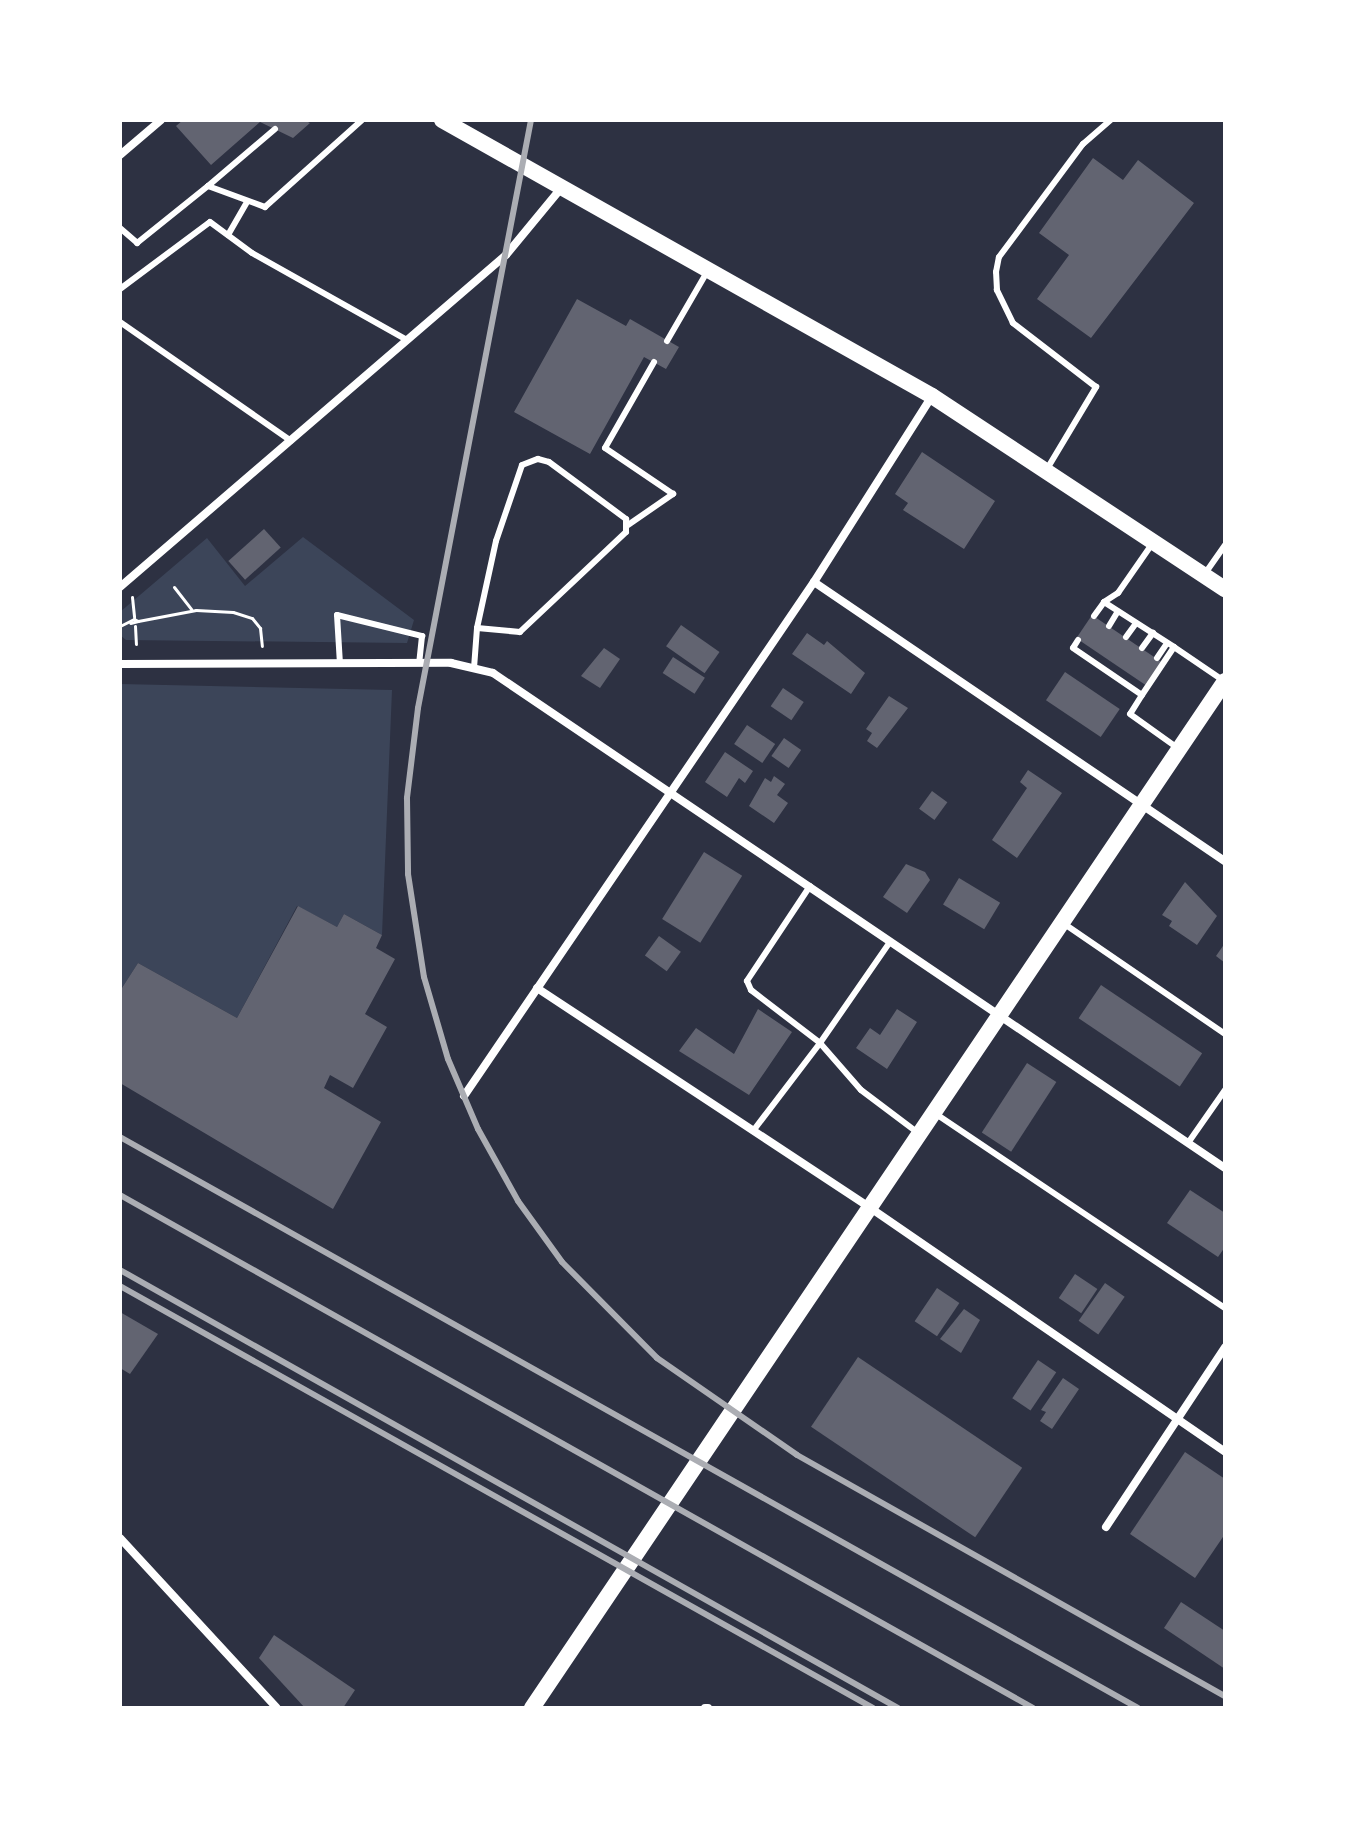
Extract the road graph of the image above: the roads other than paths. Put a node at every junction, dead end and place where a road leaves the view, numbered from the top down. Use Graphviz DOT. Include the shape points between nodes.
graph roads {
  1 [pos="161,120"];
  2 [pos="362,120"];
  3 [pos="442,120"];
  4 [pos="1111,120"];
  5 [pos="275,129"];
  6 [pos="120,155"];
  7 [pos="208,186"];
  8 [pos="562,187"];
  9 [pos="247,202"];
  10 [pos="120,228"];
  11 [pos="228,235"];
  12 [pos="709,269"];
  13 [pos="120,289"];
  14 [pos="120,322"];
  15 [pos="407,340"];
  16 [pos="667,341"];
  17 [pos="654,362"];
  18 [pos="932,396"];
  19 [pos="291,441"];
  20 [pos="1047,469"];
  21 [pos="628,525"];
  22 [pos="1154,541"];
  23 [pos="1225,545"];
  24 [pos="1204,575"];
  25 [pos="814,582"];
  26 [pos="120,587"];
  27 [pos="1225,589"];
  28 [pos="1104,602"];
  29 [pos="1118,611"];
  30 [pos="1094,616"];
  31 [pos="1136,623"];
  32 [pos="1109,626"];
  33 [pos="477,628"];
  34 [pos="1153,633"];
  35 [pos="1126,637"];
  36 [pos="1078,640"];
  37 [pos="1167,643"];
  38 [pos="1174,647"];
  39 [pos="1142,648"];
  40 [pos="1093,649"];
  41 [pos="1087,658"];
  42 [pos="1157,658"];
  43 [pos="1110,661"];
  44 [pos="419,663"];
  45 [pos="120,664"];
  46 [pos="340,664"];
  47 [pos="474,668"];
  48 [pos="1104,670"];
  49 [pos="1127,672"];
  50 [pos="1121,681"];
  51 [pos="1141,681"];
  52 [pos="1225,682"];
  53 [pos="1135,690"];
  54 [pos="1142,695"];
  55 [pos="1179,749"];
  56 [pos="669,789"];
  57 [pos="1142,805"];
  58 [pos="1225,861"];
  59 [pos="810,886"];
  60 [pos="1063,923"];
  61 [pos="890,942"];
  62 [pos="537,988"];
  63 [pos="1000,1016"];
  64 [pos="1225,1034"];
  65 [pos="820,1043"];
  66 [pos="1225,1090"];
  67 [pos="464,1096"];
  68 [pos="935,1113"];
  69 [pos="753,1131"];
  70 [pos="920,1134"];
  71 [pos="1188,1143"];
  72 [pos="1225,1168"];
  73 [pos="869,1207"];
  74 [pos="1225,1308"];
  75 [pos="1225,1347"];
  76 [pos="1176,1419"];
  77 [pos="1225,1452"];
  78 [pos="1106,1527"];
  79 [pos="120,1538"];
  80 [pos="277,1708"];
  81 [pos="532,1708"];
  1 -- 6 [label="street"];
  2 -- 9 [label="lane" via="265,207"];
  3 -- 8 [label="main road"];
  4 -- 20 [label="lane" via="1083,144 999,257 996,272 997,290 1013,323 1096,387"];
  5 -- 7 [label="lane"];
  7 -- 9 [label="lane"];
  7 -- 10 [label="lane" via="137,243"];
  8 -- 12 [label="main road"];
  8 -- 15 [label="street" via="506,255"];
  9 -- 11 [label="lane"];
  11 -- 13 [label="lane" via="210,222"];
  11 -- 15 [label="lane"];
  12 -- 16 [label="lane"];
  12 -- 18 [label="main road"];
  14 -- 19 [label="lane"];
  15 -- 19 [label="street"];
  17 -- 21 [label="lane" via="605,448 673,494"];
  18 -- 20 [label="main road"];
  18 -- 25 [label="street"];
  19 -- 26 [label="street"];
  20 -- 22 [label="main road"];
  21 -- 33 [label="lane" via="520,632"];
  21 -- 33 [label="lane" via="549,462 528,461 517,475 496,541"];
  22 -- 24 [label="main road"];
  22 -- 28 [label="lane" via="1118,593"];
  23 -- 24 [label="lane"];
  24 -- 27 [label="main road"];
  25 -- 56 [label="street"];
  25 -- 57 [label="street"];
  28 -- 29 [label="lane"];
  28 -- 30 [label="lane"];
  29 -- 31 [label="lane"];
  29 -- 32 [label="lane"];
  31 -- 34 [label="lane"];
  31 -- 35 [label="lane"];
  33 -- 47 [label="lane"];
  34 -- 37 [label="lane"];
  34 -- 39 [label="lane"];
  36 -- 41 [label="lane" via="1073,648"];
  37 -- 38 [label="lane"];
  37 -- 42 [label="lane"];
  38 -- 52 [label="lane"];
  38 -- 54 [label="lane"];
  40 -- 41 [label="lane"];
  41 -- 48 [label="lane"];
  43 -- 48 [label="lane"];
  44 -- 46 [label="street"];
  44 -- 46 [label="lane" via="422,636 337,615"];
  44 -- 47 [label="street"];
  45 -- 46 [label="street"];
  47 -- 56 [label="street" via="507,681"];
  48 -- 50 [label="lane"];
  49 -- 50 [label="lane"];
  50 -- 53 [label="lane"];
  51 -- 53 [label="lane"];
  52 -- 55 [label="main road"];
  53 -- 54 [label="lane"];
  54 -- 55 [label="lane" via="1130,714"];
  55 -- 57 [label="main road"];
  56 -- 59 [label="street"];
  56 -- 62 [label="street"];
  57 -- 58 [label="street"];
  57 -- 60 [label="main road"];
  59 -- 61 [label="street"];
  59 -- 65 [label="lane" via="747,981 751,990"];
  60 -- 63 [label="main road"];
  60 -- 64 [label="lane"];
  61 -- 63 [label="street"];
  61 -- 65 [label="lane"];
  62 -- 67 [label="street"];
  62 -- 69 [label="street"];
  63 -- 68 [label="main road"];
  63 -- 71 [label="street"];
  65 -- 69 [label="lane"];
  65 -- 70 [label="lane" via="861,1090"];
  66 -- 71 [label="lane"];
  68 -- 70 [label="main road"];
  68 -- 74 [label="lane"];
  69 -- 73 [label="street"];
  70 -- 73 [label="main road"];
  71 -- 72 [label="street"];
  73 -- 76 [label="street"];
  73 -- 81 [label="main road"];
  75 -- 76 [label="street"];
  76 -- 77 [label="street"];
  76 -- 78 [label="street"];
  79 -- 80 [label="street"];
}
